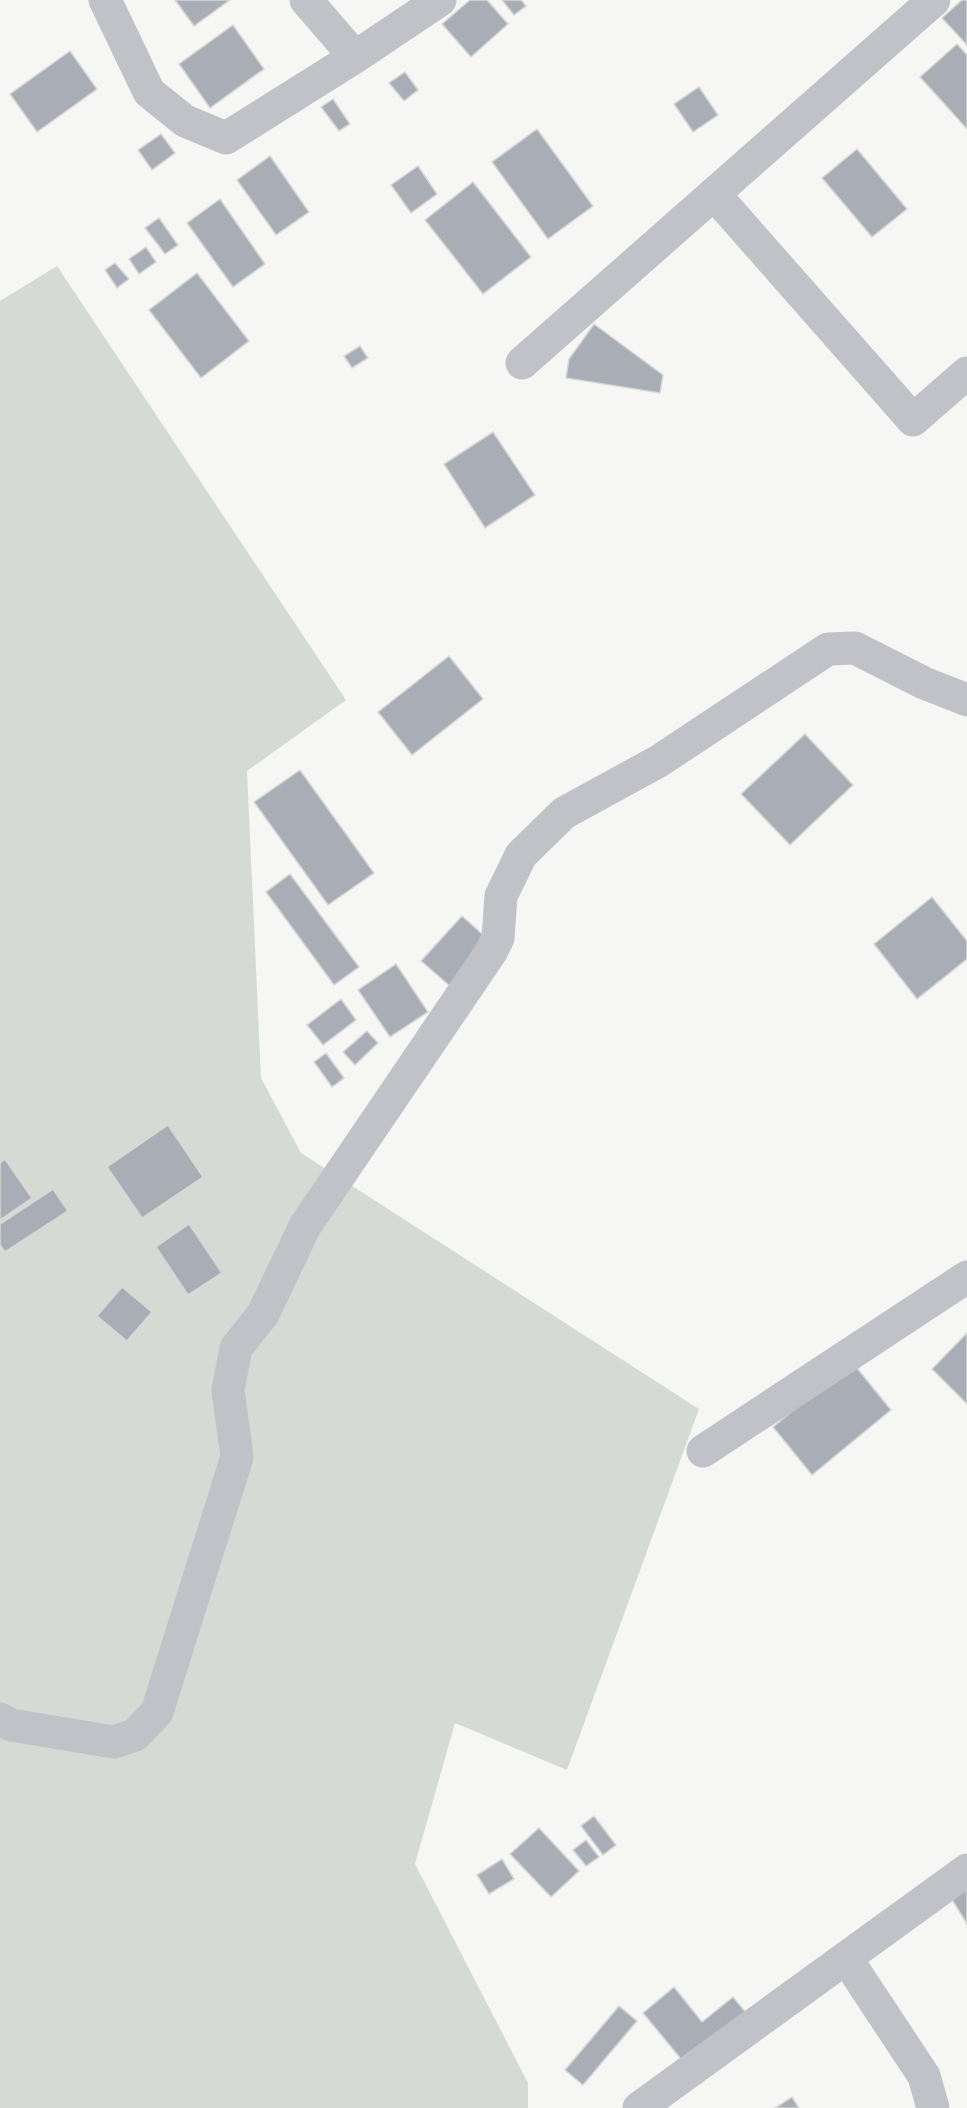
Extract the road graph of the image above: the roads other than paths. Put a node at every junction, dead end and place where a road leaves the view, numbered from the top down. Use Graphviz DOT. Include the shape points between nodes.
graph roads {
  1 [pos="105,0"];
  2 [pos="306,0"];
  3 [pos="440,0"];
  4 [pos="934,0"];
  5 [pos="355,57"];
  6 [pos="714,194"];
  7 [pos="522,363"];
  8 [pos="967,373"];
  9 [pos="967,700"];
  10 [pos="967,1277"];
  11 [pos="703,1452"];
  12 [pos="0,1719"];
  13 [pos="967,1870"];
  14 [pos="846,1958"];
  15 [pos="639,2108"];
  16 [pos="933,2108"];
  1 -- 5 [label="street" via="148,92 185,121 226,138"];
  2 -- 5 [label="street"];
  3 -- 5 [label="street"];
  4 -- 6 [label="street"];
  6 -- 7 [label="street"];
  6 -- 8 [label="street" via="913,420"];
  9 -- 12 [label="street" via="855,648 828,649 659,761 564,813 520,855 501,896 498,938 491,952 305,1226 263,1314 236,1348 228,1390 237,1457 157,1712 135,1735 114,1742 11,1725"];
  10 -- 11 [label="street"];
  13 -- 14 [label="street"];
  14 -- 15 [label="street"];
  14 -- 16 [label="street" via="924,2076"];
}
